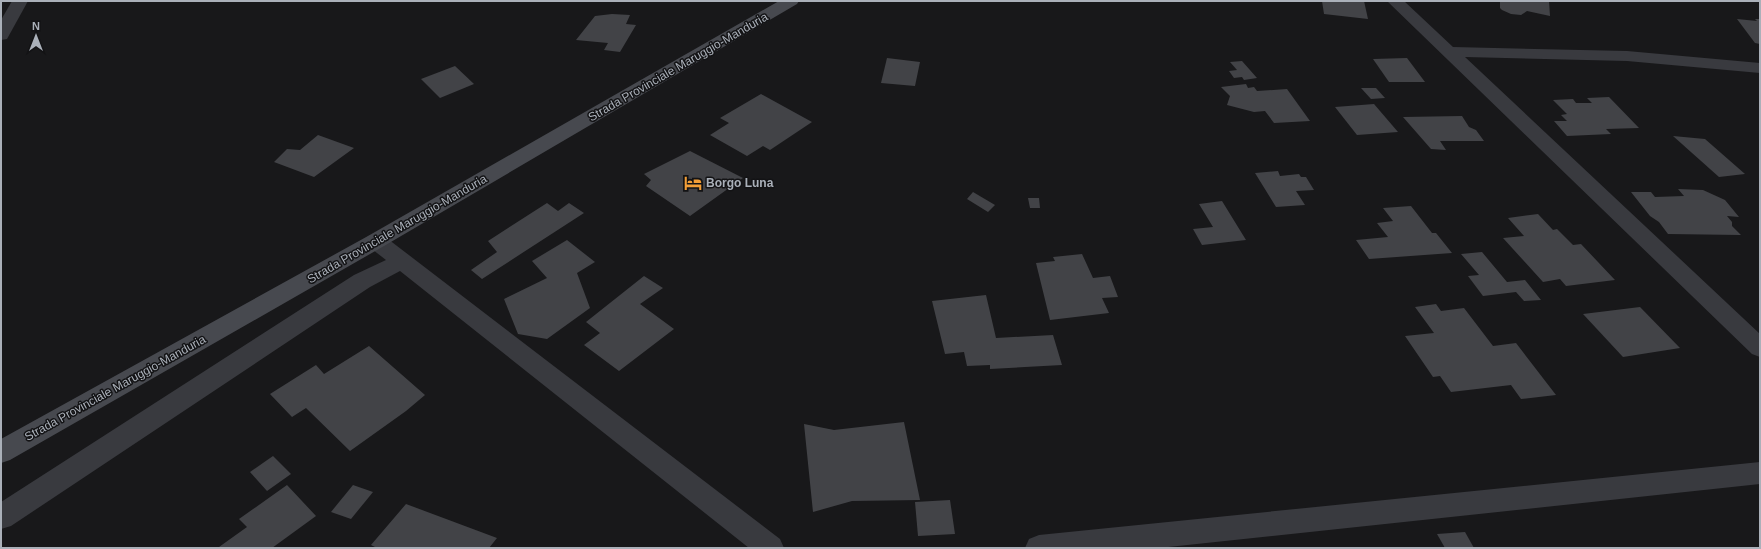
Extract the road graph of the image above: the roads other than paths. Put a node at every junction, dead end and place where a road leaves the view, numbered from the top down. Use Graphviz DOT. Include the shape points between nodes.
graph roads {
  1 [pos="20,1"];
  2 [pos="790,1"];
  3 [pos="1395,1"];
  4 [pos="1,36"];
  5 [pos="1448,52"];
  6 [pos="1760,68"];
  7 [pos="376,241"];
  8 [pos="402,261"];
  9 [pos="1760,348"];
  10 [pos="1,452"];
  11 [pos="1760,473"];
  12 [pos="1,517"];
  13 [pos="770,548"];
  14 [pos="1039,548"];
  1 -- 4 [label="street"];
  2 -- 7 [label="main road, Strada Provinciale Maruggio-Manduria"];
  3 -- 5 [label="street"];
  5 -- 6 [label="street" via="1627,56"];
  5 -- 9 [label="street"];
  7 -- 8 [label="street"];
  7 -- 10 [label="main road, Strada Provinciale Maruggio-Manduria"];
  8 -- 12 [label="street" via="362,281"];
  8 -- 13 [label="street"];
  11 -- 14 [label="street"];
}
